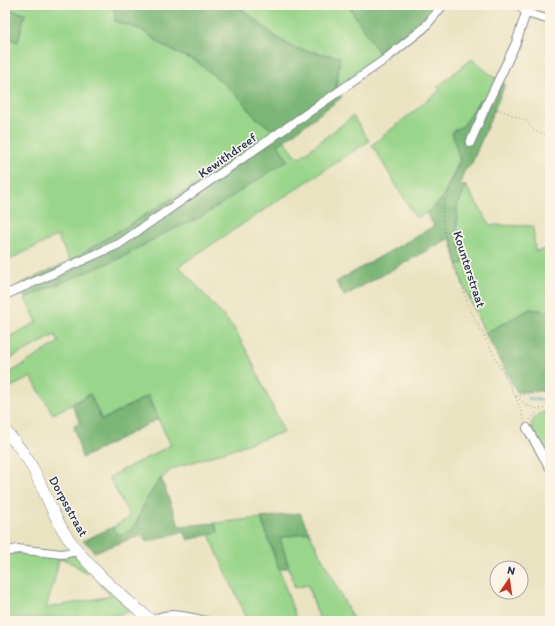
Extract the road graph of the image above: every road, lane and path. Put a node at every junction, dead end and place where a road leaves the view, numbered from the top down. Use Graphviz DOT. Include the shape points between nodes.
graph roads {
  1 [pos="443,5"];
  2 [pos="520,5"];
  3 [pos="526,14"];
  4 [pos="550,20"];
  5 [pos="487,104"];
  6 [pos="550,136"];
  7 [pos="470,143"];
  8 [pos="5,295"];
  9 [pos="550,393"];
  10 [pos="515,396"];
  11 [pos="550,408"];
  12 [pos="538,410"];
  13 [pos="527,428"];
  14 [pos="5,430"];
  15 [pos="550,468"];
  16 [pos="78,551"];
  17 [pos="5,552"];
  18 [pos="152,621"];
  19 [pos="206,621"];
  1 -- 8 [label="street, Kewithdreef" via="424,28 384,60 119,244"];
  2 -- 3 [label="street"];
  3 -- 4 [label="street"];
  3 -- 5 [label="street" via="516,43"];
  5 -- 6 [label="path" via="527,121 534,131"];
  5 -- 7 [label="street"];
  7 -- 10 [label="path, Kounterstraat" via="443,205 445,236 468,305"];
  9 -- 10 [label="path"];
  10 -- 12 [label="path" via="524,404"];
  10 -- 13 [label="path, Kounterstraat"];
  11 -- 12 [label="path"];
  12 -- 13 [label="path"];
  13 -- 15 [label="street"];
  14 -- 16 [label="street, Dorpsstraat" via="32,467 65,534"];
  16 -- 17 [label="street" via="62,554 17,549"];
  16 -- 18 [label="street, Dorpsstraat" via="105,581"];
  18 -- 19 [label="street" via="168,614"];
}
